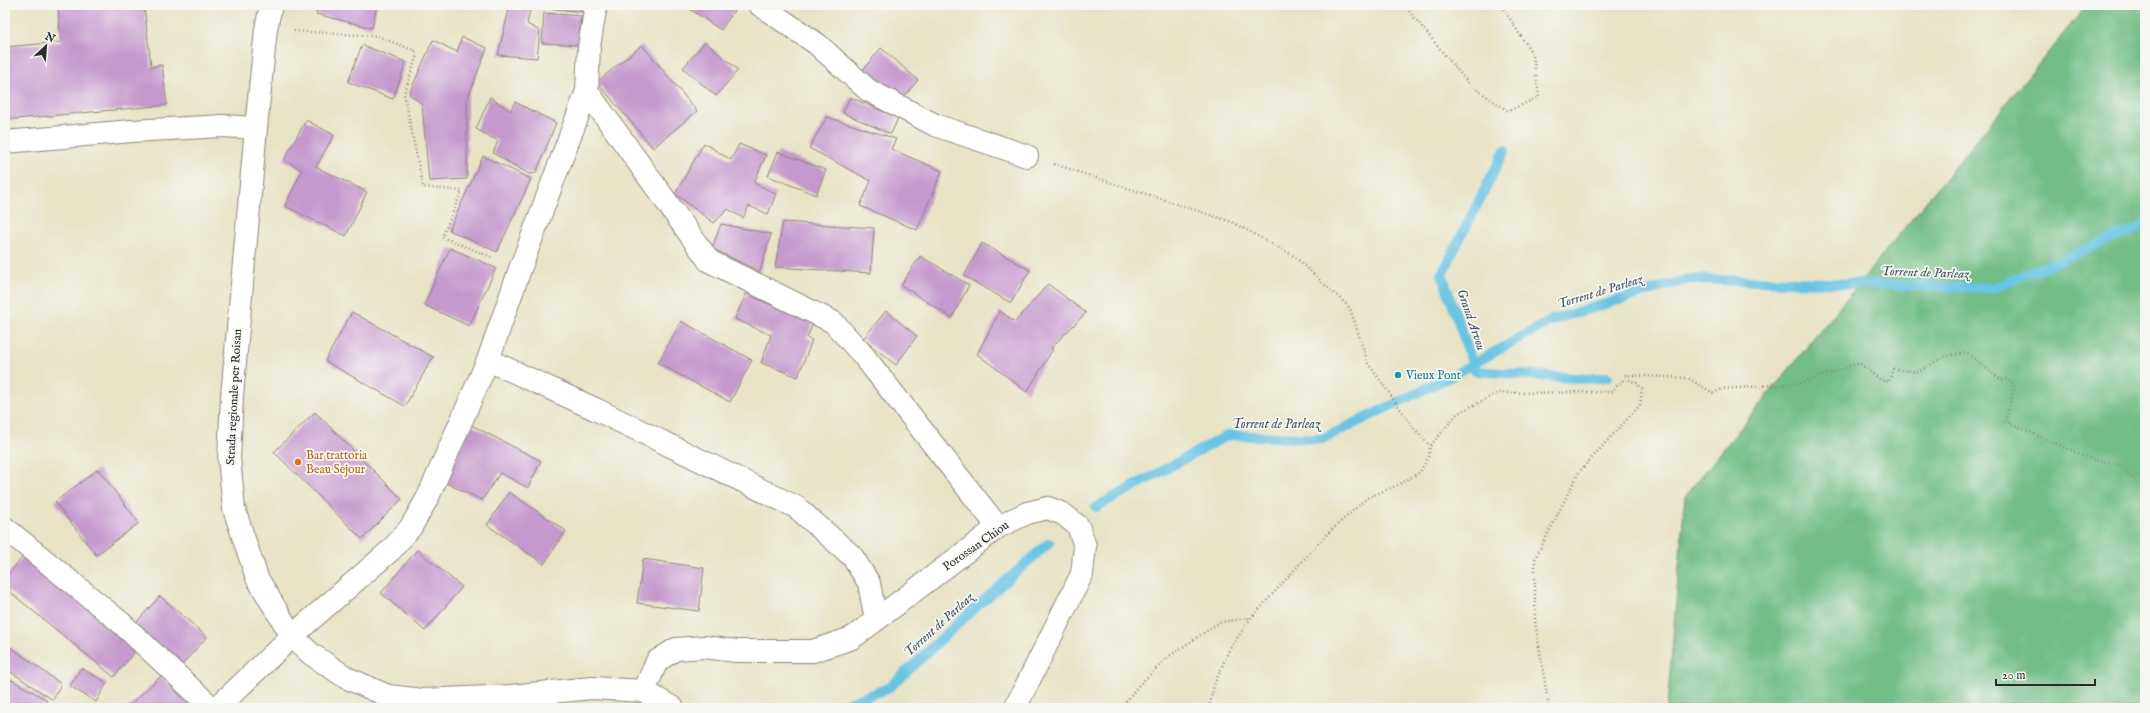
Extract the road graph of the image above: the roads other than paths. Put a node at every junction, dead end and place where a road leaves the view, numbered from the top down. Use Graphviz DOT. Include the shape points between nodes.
graph roads {
  1 [pos="271,5"];
  2 [pos="596,5"];
  3 [pos="760,5"];
  4 [pos="587,91"];
  5 [pos="256,128"];
  6 [pos="5,142"];
  7 [pos="1027,156"];
  8 [pos="488,360"];
  9 [pos="998,527"];
  10 [pos="5,528"];
  11 [pos="876,620"];
  12 [pos="292,636"];
  13 [pos="644,691"];
  14 [pos="212,708"];
  15 [pos="217,708"];
  16 [pos="673,708"];
  17 [pos="1015,708"];
  1 -- 5 [label="street, Strada regionale per Roisan" via="266,29"];
  2 -- 4 [label="street" via="589,46"];
  3 -- 7 [label="street" via="817,44 868,90 935,125"];
  4 -- 8 [label="street"];
  4 -- 9 [label="street" via="709,261 833,322 863,355"];
  5 -- 6 [label="street" via="223,126"];
  5 -- 12 [label="street, Strada regionale per Roisan" via="232,396 229,458 234,509 257,578"];
  8 -- 11 [label="street" via="796,507 852,556 869,583"];
  8 -- 12 [label="street" via="428,497 411,527 391,550"];
  9 -- 11 [label="street, Porossan Chiou"];
  9 -- 17 [label="street, Porossan Chiou" via="1027,513 1048,508 1063,514 1078,526 1085,546 1082,574"];
  10 -- 14 [label="street" via="120,622"];
  11 -- 13 [label="street, Porossan Chiou" via="852,638 813,651 736,651 704,647 676,649 657,661"];
  12 -- 13 [label="street, Strada regionale per Roisan" via="312,654 348,678 388,696 423,700 510,696 592,688"];
  12 -- 15 [label="street"];
  13 -- 16 [label="street, Strada regionale per Roisan"];
}
